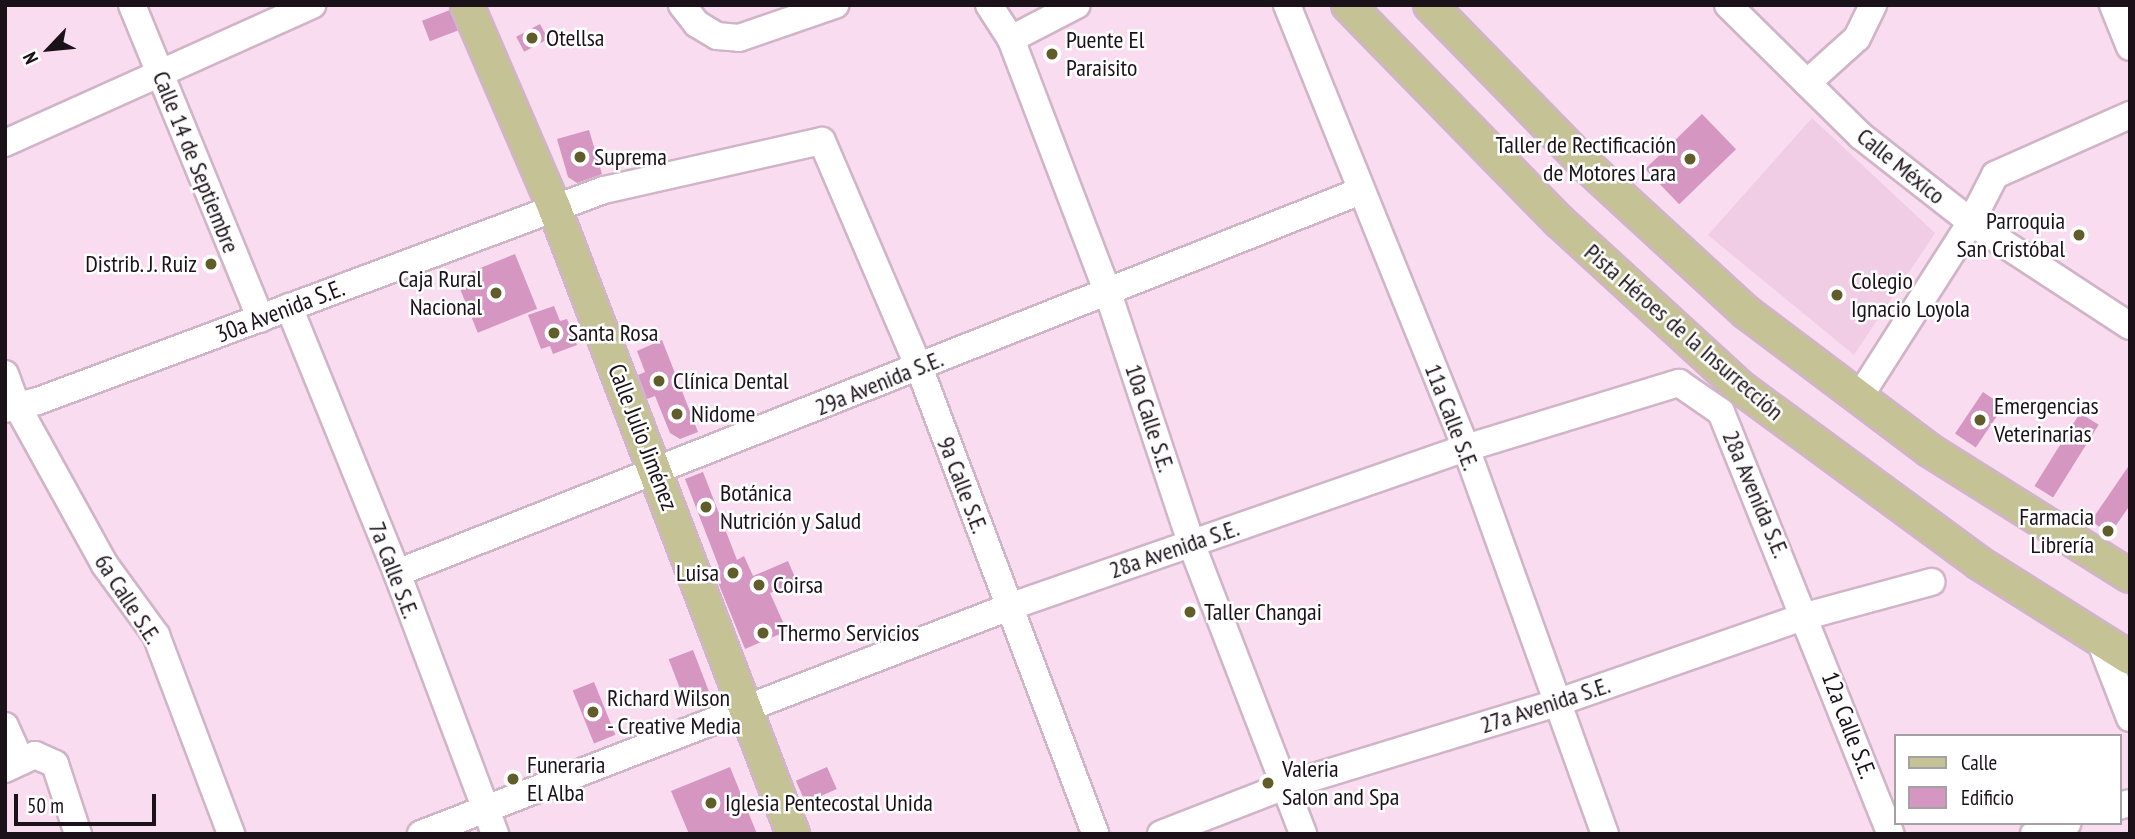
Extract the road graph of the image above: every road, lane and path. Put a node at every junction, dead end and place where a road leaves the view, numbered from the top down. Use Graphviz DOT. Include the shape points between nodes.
graph roads {
  1 [pos="132,5"];
  2 [pos="312,5"];
  3 [pos="467,5"];
  4 [pos="835,5"];
  5 [pos="989,5"];
  6 [pos="1077,5"];
  7 [pos="1287,5"];
  8 [pos="1348,5"];
  9 [pos="1430,5"];
  10 [pos="1728,5"];
  11 [pos="1873,5"];
  12 [pos="2113,5"];
  13 [pos="690,15"];
  14 [pos="1011,39"];
  15 [pos="2130,47"];
  16 [pos="160,75"];
  17 [pos="1807,83"];
  18 [pos="2130,114"];
  19 [pos="822,141"];
  20 [pos="5,143"];
  21 [pos="1361,191"];
  22 [pos="554,207"];
  23 [pos="1971,222"];
  24 [pos="1108,292"];
  25 [pos="289,307"];
  26 [pos="261,319"];
  27 [pos="2130,326"];
  28 [pos="919,367"];
  29 [pos="5,374"];
  30 [pos="1858,399"];
  31 [pos="11,407"];
  32 [pos="1466,448"];
  33 [pos="656,471"];
  34 [pos="1191,543"];
  35 [pos="397,573"];
  36 [pos="2130,576"];
  37 [pos="1931,582"];
  38 [pos="1009,607"];
  39 [pos="1806,616"];
  40 [pos="2099,638"];
  41 [pos="2130,658"];
  42 [pos="1556,703"];
  43 [pos="747,708"];
  44 [pos="2130,718"];
  45 [pos="5,726"];
  46 [pos="13,765"];
  47 [pos="1285,786"];
  48 [pos="490,822"];
  49 [pos="2061,825"];
  50 [pos="78,834"];
  51 [pos="232,834"];
  52 [pos="421,834"];
  53 [pos="793,834"];
  54 [pos="1095,834"];
  55 [pos="1161,834"];
  56 [pos="1303,834"];
  57 [pos="1605,834"];
  58 [pos="1891,834"];
  59 [pos="2035,834"];
  1 -- 16 [label="street, Calle 14 de Septiembre"];
  2 -- 16 [label="street"];
  3 -- 22 [label="main road, Calle Julio Jiménez"];
  4 -- 13 [label="street" via="739,38 717,36"];
  5 -- 14 [label="street, 10a Calle S.E."];
  6 -- 14 [label="street"];
  7 -- 21 [label="street, 11a Calle S.E."];
  8 -- 40 [label="main road, Pista Héroes de la Insurrección" via="1560,222 1741,388 1979,562"];
  9 -- 30 [label="main road" via="1673,247"];
  10 -- 17 [label="street, Calle México"];
  11 -- 17 [label="street" via="1857,38"];
  12 -- 15 [label="street"];
  14 -- 24 [label="street, 10a Calle S.E."];
  16 -- 20 [label="street"];
  16 -- 26 [label="street, Calle 14 de Septiembre"];
  17 -- 23 [label="street, Calle México" via="1861,136"];
  18 -- 23 [label="street" via="1995,175"];
  19 -- 22 [label="street, 30a Avenida S.E." via="604,190"];
  19 -- 28 [label="street, 9a Calle S.E."];
  21 -- 24 [label="street, 29a Avenida S.E."];
  21 -- 32 [label="street, 11a Calle S.E."];
  22 -- 25 [label="street, 30a Avenida S.E."];
  22 -- 33 [label="main road, Calle Julio Jiménez"];
  23 -- 27 [label="street, Calle México"];
  23 -- 30 [label="street"];
  24 -- 28 [label="street, 29a Avenida S.E."];
  24 -- 34 [label="street, 10a Calle S.E."];
  25 -- 26 [label="street, 30a Avenida S.E."];
  25 -- 35 [label="street, 7a Calle S.E."];
  26 -- 31 [label="street, 30a Avenida S.E."];
  28 -- 33 [label="street, 29a Avenida S.E."];
  28 -- 38 [label="street, 9a Calle S.E."];
  29 -- 31 [label="street, 6a Calle S.E."];
  30 -- 36 [label="main road" via="1929,450"];
  31 -- 51 [label="street, 6a Calle S.E." via="105,565 156,635"];
  32 -- 34 [label="street, 28a Avenida S.E."];
  32 -- 39 [label="street, 28a Avenida S.E." via="1679,383 1721,412"];
  32 -- 42 [label="street, 11a Calle S.E."];
  33 -- 35 [label="street, 29a Avenida S.E."];
  33 -- 43 [label="main road, Calle Julio Jiménez"];
  34 -- 38 [label="street, 28a Avenida S.E."];
  34 -- 47 [label="street, 10a Calle S.E."];
  35 -- 48 [label="street, 7a Calle S.E."];
  37 -- 39 [label="street, 27a Avenida S.E."];
  38 -- 43 [label="street, 28a Avenida S.E."];
  38 -- 54 [label="street, 9a Calle S.E."];
  39 -- 42 [label="street, 27a Avenida S.E."];
  39 -- 58 [label="street, 12a Calle S.E."];
  40 -- 41 [label="main road, Pista Héroes de la Insurrección"];
  40 -- 44 [label="street"];
  42 -- 47 [label="street, 27a Avenida S.E."];
  42 -- 57 [label="street, 11a Calle S.E."];
  43 -- 48 [label="street, 28a Avenida S.E."];
  43 -- 53 [label="main road, Calle Julio Jiménez"];
  45 -- 46 [label="street"];
  46 -- 50 [label="street" via="35,755 55,764"];
  47 -- 55 [label="street, 27a Avenida S.E."];
  47 -- 56 [label="street, 10a Calle S.E."];
  48 -- 52 [label="street, 28a Avenida S.E."];
  49 -- 59 [label="street"];
}
